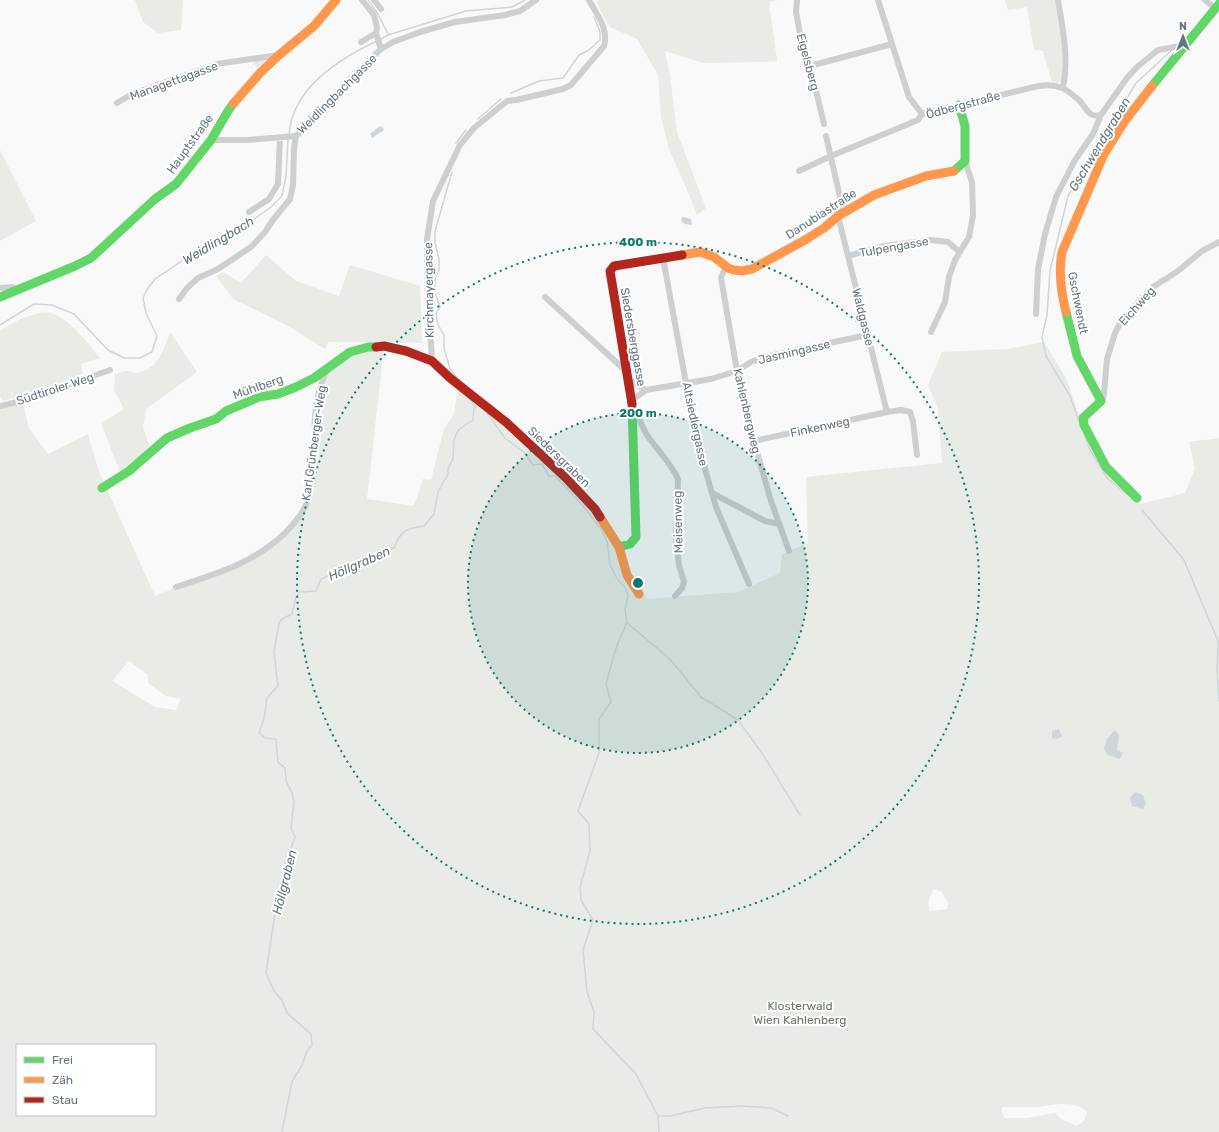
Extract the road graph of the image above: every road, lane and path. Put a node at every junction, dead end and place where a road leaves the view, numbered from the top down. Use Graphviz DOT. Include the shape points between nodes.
graph roads {
  1 [pos="336,0"];
  2 [pos="362,0"];
  3 [pos="374,0"];
  4 [pos="536,0"];
  5 [pos="589,0"];
  6 [pos="797,0"];
  7 [pos="878,0"];
  8 [pos="1058,0"];
  9 [pos="1205,0"];
  10 [pos="1217,7"];
  11 [pos="381,9"];
  12 [pos="377,35"];
  13 [pos="361,42"];
  14 [pos="892,44"];
  15 [pos="380,46"];
  16 [pos="1178,46"];
  17 [pos="279,55"];
  18 [pos="810,66"];
  19 [pos="1063,88"];
  20 [pos="117,103"];
  21 [pos="959,105"];
  22 [pos="922,114"];
  23 [pos="1102,115"];
  24 [pos="824,124"];
  25 [pos="282,136"];
  26 [pos="293,136"];
  27 [pos="826,136"];
  28 [pos="211,140"];
  29 [pos="831,156"];
  30 [pos="965,161"];
  31 [pos="799,171"];
  32 [pos="249,212"];
  33 [pos="838,216"];
  34 [pos="1219,242"];
  35 [pos="960,252"];
  36 [pos="848,256"];
  37 [pos="663,258"];
  38 [pos="725,268"];
  39 [pos="0,288"];
  40 [pos="18,290"];
  41 [pos="0,297"];
  42 [pos="545,297"];
  43 [pos="179,299"];
  44 [pos="1036,314"];
  45 [pos="931,332"];
  46 [pos="867,335"];
  47 [pos="432,361"];
  48 [pos="328,369"];
  49 [pos="110,370"];
  50 [pos="737,371"];
  51 [pos="627,375"];
  52 [pos="686,383"];
  53 [pos="646,390"];
  54 [pos="1101,401"];
  55 [pos="632,403"];
  56 [pos="0,406"];
  57 [pos="887,412"];
  58 [pos="754,441"];
  59 [pos="917,455"];
  60 [pos="102,488"];
  61 [pos="712,493"];
  62 [pos="1137,498"];
  63 [pos="779,524"];
  64 [pos="619,547"];
  65 [pos="789,550"];
  66 [pos="749,584"];
  67 [pos="176,588"];
  68 [pos="639,594"];
  69 [pos="675,596"];
  1 -- 17 [label="street, Hauptstraße" via="314,26"];
  2 -- 12 [label="street" via="374,15"];
  3 -- 11 [label="street"];
  4 -- 15 [label="street, Weidlingbachgasse" via="520,11 455,22"];
  5 -- 47 [label="street, Kirchmayergasse" via="605,31 604,46 571,85 508,101 474,128 460,145 433,201 427,239"];
  6 -- 18 [label="street, Eigelsberg" via="796,12"];
  7 -- 14 [label="street"];
  8 -- 19 [label="street" via="1064,38 1066,76"];
  9 -- 10 [label="street"];
  10 -- 16 [label="street, Gschwendt"];
  12 -- 13 [label="street"];
  12 -- 15 [label="street"];
  14 -- 18 [label="street"];
  14 -- 22 [label="street" via="909,97"];
  15 -- 26 [label="street, Weidlingbachgasse" via="323,111"];
  16 -- 23 [label="street" via="1158,50 1138,67 1127,78"];
  16 -- 54 [label="street, Gschwendt" via="1108,146 1060,261 1060,282 1075,349"];
  17 -- 20 [label="street, Managettagasse" via="217,64 132,94"];
  17 -- 28 [label="street, Hauptstraße" via="228,111"];
  18 -- 24 [label="street, Eigelsberg"];
  19 -- 21 [label="street, Ödbergstraße" via="1048,85"];
  19 -- 23 [label="street" via="1091,115"];
  21 -- 22 [label="street, Ödbergstraße"];
  21 -- 30 [label="street" via="965,126"];
  22 -- 29 [label="street, Ödbergstraße" via="918,120"];
  23 -- 44 [label="street" via="1056,197 1038,269"];
  25 -- 26 [label="street"];
  25 -- 28 [label="street" via="247,140"];
  25 -- 32 [label="street" via="278,184 269,199"];
  26 -- 43 [label="street, Weidlingbachgasse" via="293,185 290,199 251,247 218,269 198,278"];
  27 -- 29 [label="street"];
  28 -- 40 [label="street, Hauptstraße" via="176,184 155,199 91,258"];
  29 -- 31 [label="street, Ödbergstraße"];
  29 -- 33 [label="street, Waldgasse" via="840,197"];
  30 -- 33 [label="street, Danubiastraße" via="953,172 926,176 874,195"];
  30 -- 35 [label="street" via="972,182 974,216 969,237"];
  33 -- 36 [label="street, Waldgasse"];
  33 -- 38 [label="street, Danubiastraße" via="805,240 752,269 744,272"];
  34 -- 54 [label="street, Eichweg" via="1202,251 1173,275 1153,287 1119,325 1107,359"];
  35 -- 36 [label="street, Tulpengasse" via="948,242 931,240 884,246"];
  35 -- 45 [label="street" via="949,277 945,302"];
  36 -- 46 [label="street, Waldgasse"];
  37 -- 38 [label="street" via="708,252"];
  37 -- 51 [label="street, Siedersberggasse" via="614,266 610,272"];
  37 -- 52 [label="street, Altsiedlergasse"];
  38 -- 50 [label="street, Kahlenbergweg" via="721,278"];
  39 -- 40 [label="street" via="12,287"];
  40 -- 41 [label="street, Hauptstraße"];
  42 -- 51 [label="street"];
  46 -- 50 [label="street, Jasmingasse" via="765,356"];
  46 -- 57 [label="street, Waldgasse"];
  47 -- 48 [label="street, Mühlberg" via="384,346 368,347 350,352"];
  47 -- 64 [label="street, Siedersgraben" via="507,423 565,477 595,509"];
  48 -- 60 [label="street, Mühlberg" via="296,387 278,394 259,397 226,411 216,419 167,438 129,471"];
  48 -- 67 [label="street, Karl Grünberger-Weg" via="322,379 315,416 315,443 308,500 304,510 274,544 249,560 224,572"];
  49 -- 56 [label="street, Südtiroler Weg" via="25,400"];
  50 -- 52 [label="street, Jasmingasse" via="711,380"];
  50 -- 58 [label="street, Kahlenbergweg"];
  51 -- 53 [label="street"];
  51 -- 55 [label="street, Siedersberggasse"];
  52 -- 53 [label="street, Jasmingasse"];
  52 -- 61 [label="street, Altsiedlergasse"];
  53 -- 55 [label="street, Jasmingasse"];
  54 -- 62 [label="street" via="1083,418 1084,425 1106,467"];
  55 -- 64 [label="street, Siedersberggasse" via="636,536 630,544"];
  55 -- 69 [label="street, Meisenweg" via="646,434 678,479 676,541 684,582"];
  57 -- 58 [label="street, Finkenweg"];
  57 -- 59 [label="street" via="910,412"];
  58 -- 63 [label="street, Kahlenbergweg"];
  61 -- 63 [label="street" via="765,521"];
  61 -- 66 [label="street, Altsiedlergasse"];
  63 -- 65 [label="street, Kahlenbergweg"];
  64 -- 68 [label="street, Siedersgraben" via="627,575"];
}
